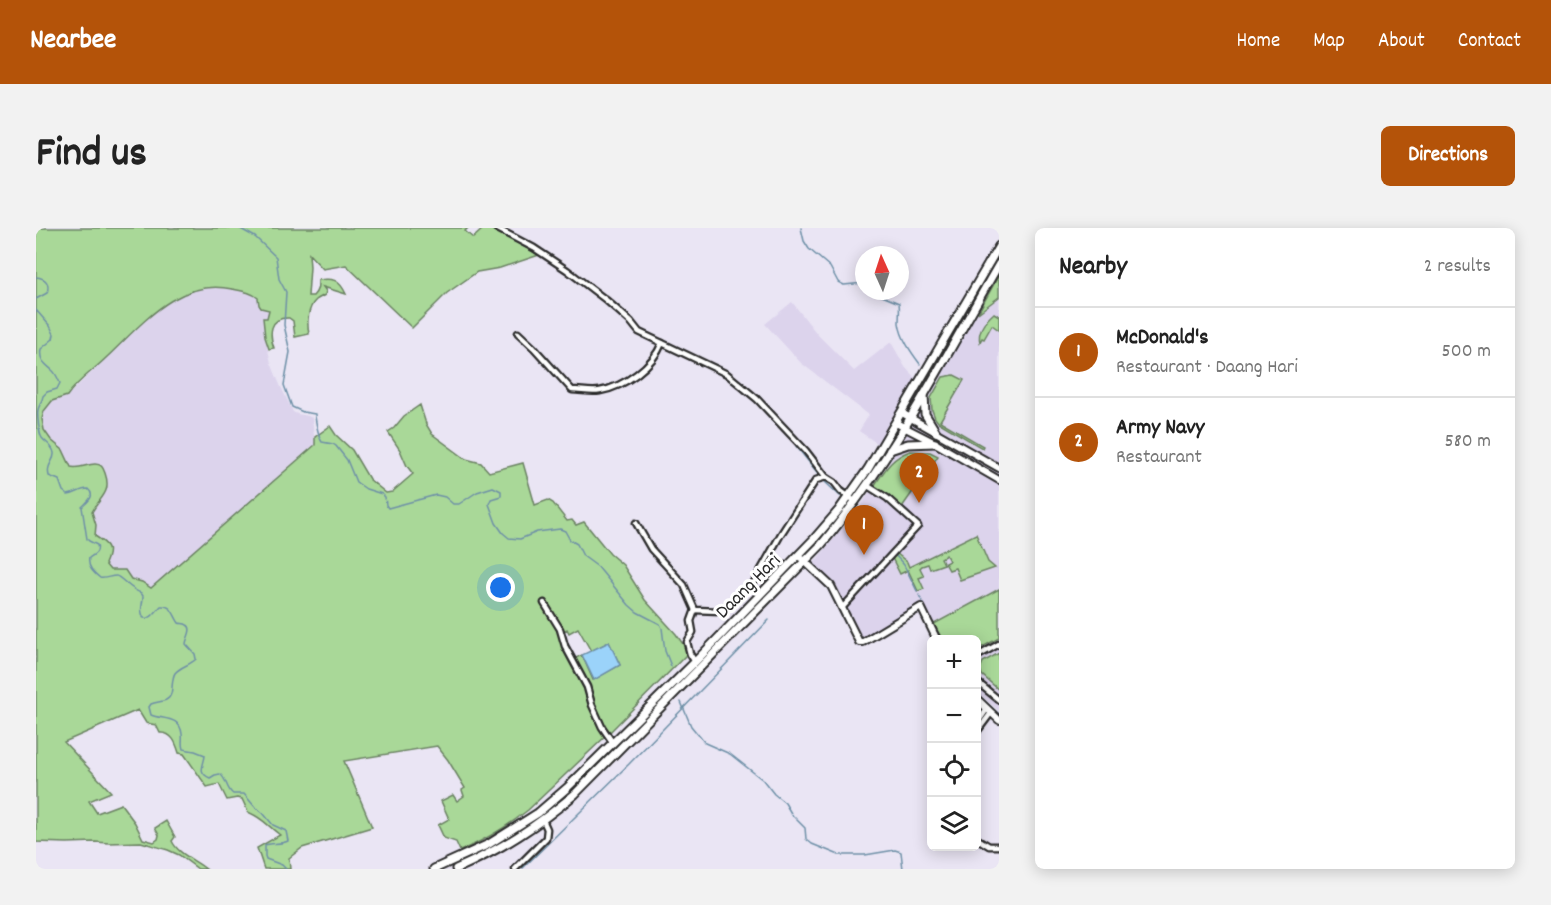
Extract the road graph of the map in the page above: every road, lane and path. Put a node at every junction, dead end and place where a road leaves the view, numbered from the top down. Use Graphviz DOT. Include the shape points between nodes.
graph roads {
  1 [pos="496,228"];
  2 [pos="999,246"];
  3 [pos="999,264"];
  4 [pos="518,333"];
  5 [pos="662,343"];
  6 [pos="925,393"];
  7 [pos="902,413"];
  8 [pos="909,418"];
  9 [pos="896,423"];
  10 [pos="904,427"];
  11 [pos="936,432"];
  12 [pos="935,443"];
  13 [pos="890,450"];
  14 [pos="999,468"];
  15 [pos="826,477"];
  16 [pos="999,480"];
  17 [pos="868,486"];
  18 [pos="849,497"];
  19 [pos="856,502"];
  20 [pos="636,523"];
  21 [pos="799,556"];
  22 [pos="806,562"];
  23 [pos="544,603"];
  24 [pos="842,608"];
  25 [pos="695,610"];
  26 [pos="935,635"];
  27 [pos="999,644"];
  28 [pos="981,654"];
  29 [pos="695,662"];
  30 [pos="981,685"];
  31 [pos="999,700"];
  32 [pos="981,703"];
  33 [pos="989,711"];
  34 [pos="981,720"];
  35 [pos="999,720"];
  36 [pos="981,725"];
  37 [pos="613,743"];
  38 [pos="543,820"];
  39 [pos="981,841"];
  40 [pos="999,846"];
  41 [pos="434,869"];
  42 [pos="456,869"];
  43 [pos="514,869"];
  1 -- 5 [label="street" via="567,270 639,332"];
  2 -- 7 [label="main road, Daang Hari"];
  3 -- 6 [label="main road, Daang Hari"];
  4 -- 5 [label="street" via="572,390 600,391 625,382 654,358"];
  5 -- 15 [label="street" via="727,374 764,407"];
  6 -- 8 [label="main road, Daang Hari"];
  6 -- 11 [label="main road" via="925,414"];
  7 -- 8 [label="street"];
  7 -- 9 [label="main road, Daang Hari"];
  8 -- 10 [label="main road, Daang Hari"];
  8 -- 11 [label="street"];
  9 -- 10 [label="street"];
  9 -- 18 [label="main road, Daang Hari"];
  10 -- 12 [label="street"];
  10 -- 13 [label="main road, Daang Hari"];
  11 -- 14 [label="street"];
  12 -- 13 [label="main road" via="908,444"];
  12 -- 16 [label="street"];
  13 -- 17 [label="main road, Daang Hari"];
  15 -- 18 [label="street"];
  15 -- 25 [label="street" via="816,480 753,584 720,611"];
  17 -- 19 [label="main road, Daang Hari"];
  17 -- 24 [label="street" via="918,526"];
  18 -- 19 [label="street"];
  18 -- 21 [label="main road, Daang Hari"];
  19 -- 22 [label="main road, Daang Hari"];
  20 -- 25 [label="street" via="651,549 684,585"];
  21 -- 22 [label="street"];
  21 -- 29 [label="main road, Daang Hari"];
  22 -- 24 [label="street" via="831,586"];
  22 -- 38 [label="main road, Daang Hari" via="583,786"];
  23 -- 37 [label="street" via="587,687 604,732"];
  24 -- 26 [label="street" via="860,642 921,607"];
  25 -- 29 [label="street" via="693,632 687,642"];
  27 -- 28 [label="street"];
  29 -- 37 [label="main road, Daang Hari"];
  30 -- 31 [label="street"];
  32 -- 33 [label="street"];
  33 -- 34 [label="street"];
  33 -- 35 [label="street"];
  33 -- 36 [label="street"];
  37 -- 41 [label="main road, Daang Hari" via="538,813 489,844"];
  38 -- 42 [label="main road, Daang Hari" via="493,852"];
  38 -- 43 [label="street" via="546,838"];
  39 -- 40 [label="street"];
}
